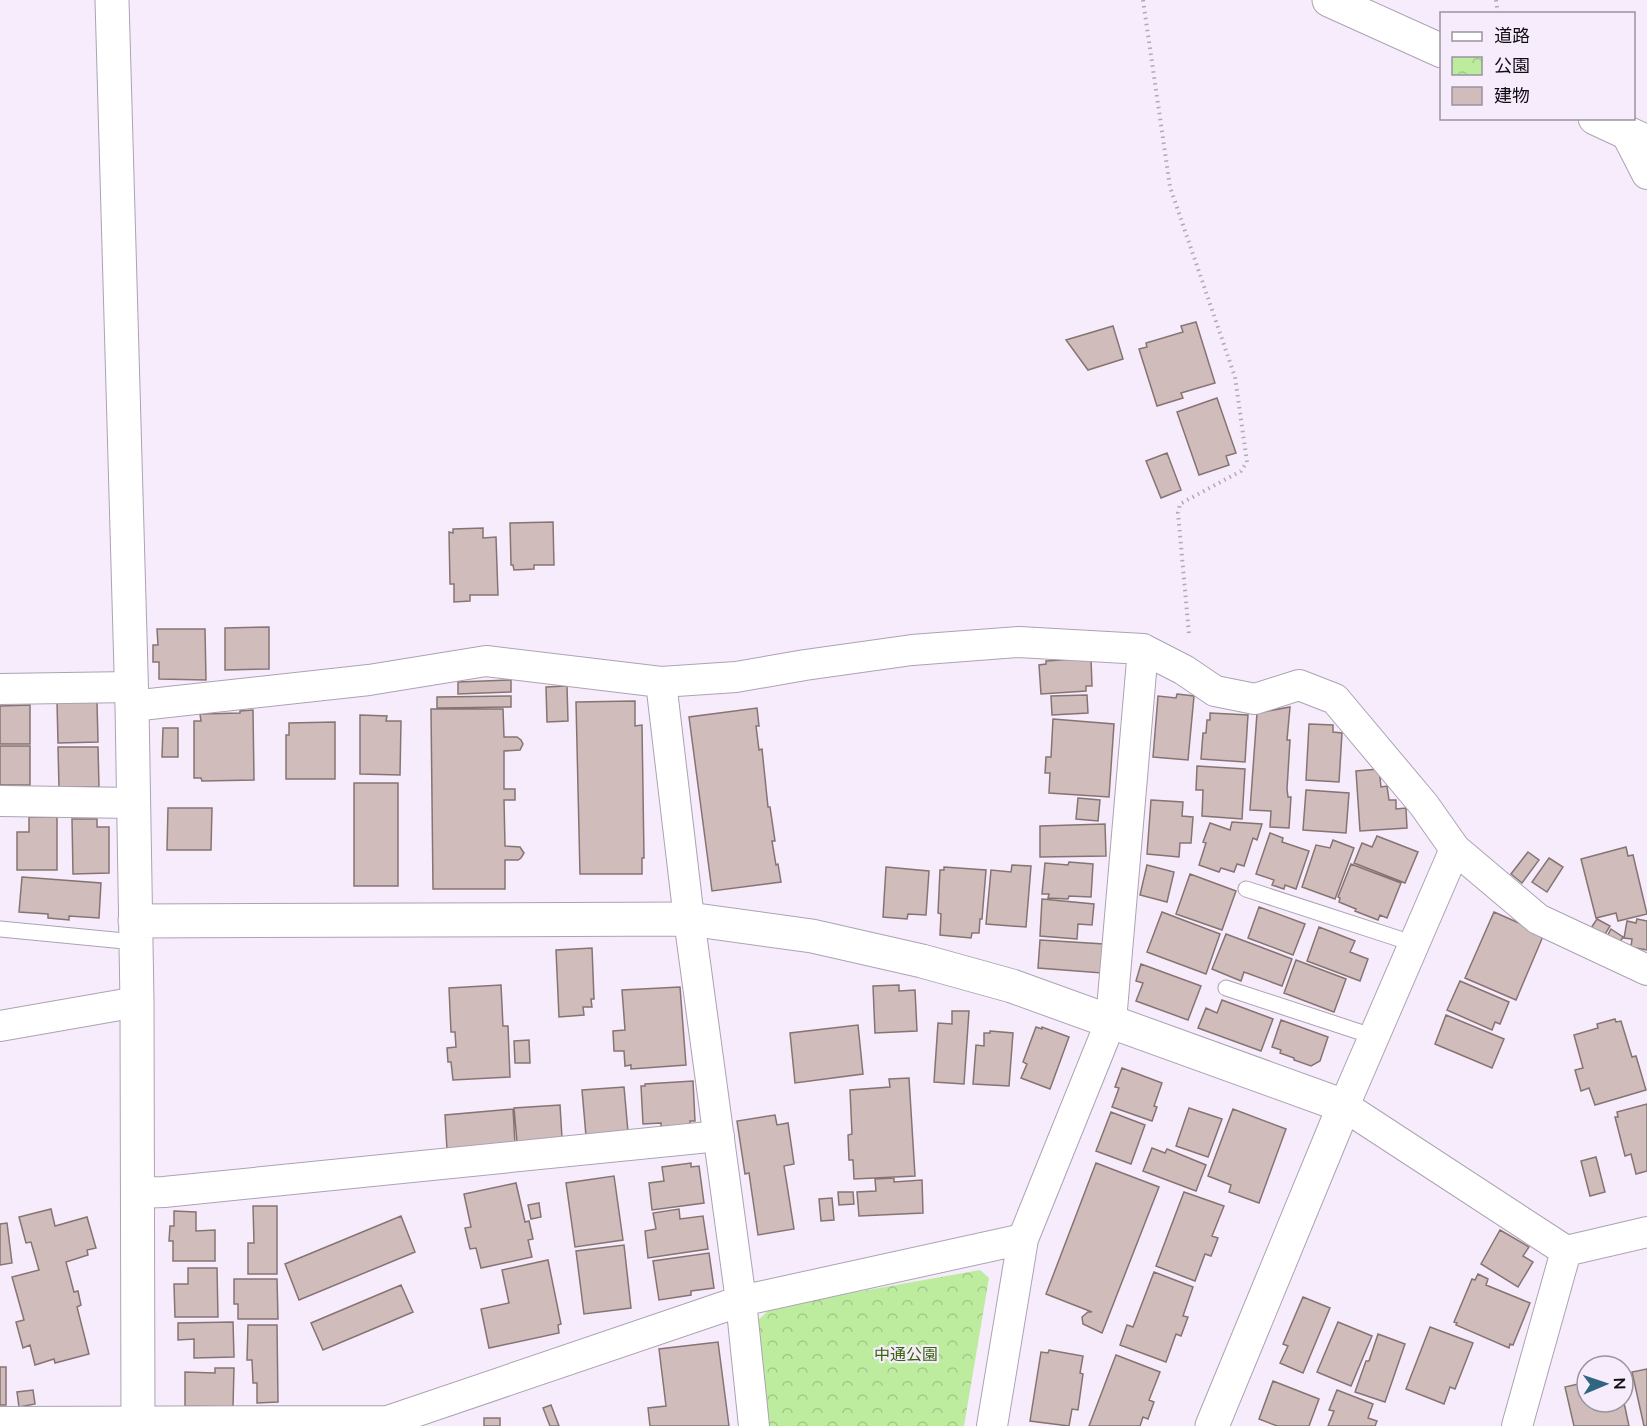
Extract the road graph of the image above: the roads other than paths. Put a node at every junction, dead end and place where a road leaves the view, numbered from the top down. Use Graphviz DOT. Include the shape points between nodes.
graph roads {
  1 [pos="112,0"];
  2 [pos="1329,0"];
  3 [pos="1440,50"];
  4 [pos="1599,120"];
  5 [pos="1636,138"];
  6 [pos="1647,174"];
  7 [pos="1143,649"];
  8 [pos="661,682"];
  9 [pos="0,689"];
  10 [pos="132,697"];
  11 [pos="0,801"];
  12 [pos="134,803"];
  13 [pos="1455,849"];
  14 [pos="1246,889"];
  15 [pos="689,919"];
  16 [pos="0,929"];
  17 [pos="135,931"];
  18 [pos="1415,944"];
  19 [pos="1647,970"];
  20 [pos="1226,988"];
  21 [pos="137,1002"];
  22 [pos="1111,1021"];
  23 [pos="0,1026"];
  24 [pos="1375,1037"];
  25 [pos="1344,1106"];
  26 [pos="719,1136"];
  27 [pos="136,1193"];
  28 [pos="1647,1232"];
  29 [pos="1023,1239"];
  30 [pos="1566,1251"];
  31 [pos="741,1301"];
  32 [pos="0,1422"];
  33 [pos="138,1424"];
  34 [pos="388,1424"];
  35 [pos="754,1426"];
  36 [pos="992,1426"];
  37 [pos="1212,1426"];
  38 [pos="1516,1426"];
  1 -- 10 [label="street"];
  2 -- 3 [label="street"];
  4 -- 5 [label="street"];
  5 -- 6 [label="street"];
  7 -- 8 [label="street" via="1019,642 912,650 736,677"];
  7 -- 13 [label="street" via="1215,691 1255,699 1299,685 1335,699 1424,805"];
  7 -- 22 [label="street"];
  8 -- 10 [label="street" via="486,661 369,680"];
  8 -- 15 [label="street"];
  9 -- 10 [label="street"];
  10 -- 12 [label="street"];
  11 -- 12 [label="street"];
  12 -- 17 [label="street"];
  13 -- 18 [label="street"];
  13 -- 19 [label="street" via="1538,919"];
  14 -- 18 [label="lane"];
  15 -- 17 [label="street"];
  15 -- 22 [label="street" via="812,936 922,961 1012,986"];
  15 -- 26 [label="street"];
  16 -- 17 [label="lane"];
  17 -- 21 [label="street"];
  18 -- 24 [label="street"];
  20 -- 24 [label="lane"];
  21 -- 23 [label="street"];
  21 -- 27 [label="street"];
  22 -- 25 [label="street"];
  22 -- 29 [label="street"];
  24 -- 25 [label="street"];
  25 -- 30 [label="street"];
  25 -- 37 [label="street"];
  26 -- 27 [label="street"];
  26 -- 31 [label="street"];
  27 -- 33 [label="street"];
  28 -- 30 [label="street"];
  29 -- 31 [label="street"];
  29 -- 36 [label="street"];
  30 -- 38 [label="street"];
  31 -- 34 [label="street"];
  31 -- 35 [label="street"];
  32 -- 33 [label="street"];
  33 -- 34 [label="street"];
}
